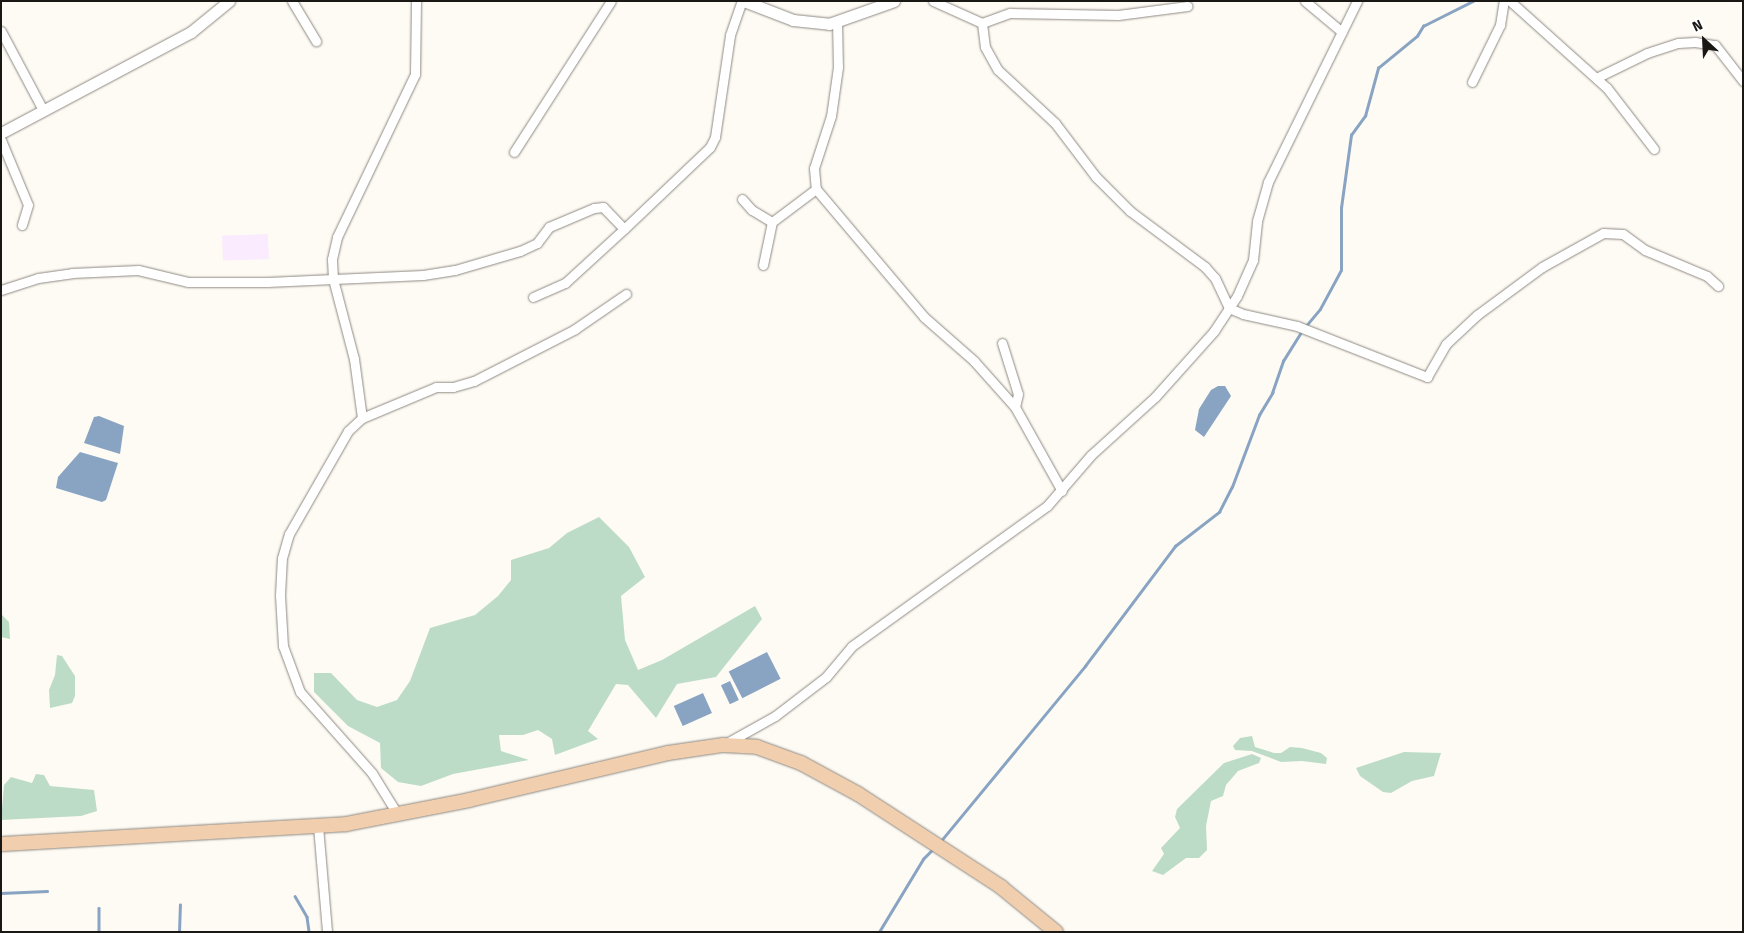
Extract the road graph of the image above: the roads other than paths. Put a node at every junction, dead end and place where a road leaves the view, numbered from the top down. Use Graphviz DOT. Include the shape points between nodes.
graph roads {
  1 [pos="228,1"];
  2 [pos="292,1"];
  3 [pos="416,1"];
  4 [pos="611,1"];
  5 [pos="743,1"];
  6 [pos="894,1"];
  7 [pos="932,1"];
  8 [pos="1305,1"];
  9 [pos="1357,1"];
  10 [pos="1504,1"];
  11 [pos="1510,1"];
  12 [pos="766,4"];
  13 [pos="1187,6"];
  14 [pos="837,21"];
  15 [pos="982,23"];
  16 [pos="1,31"];
  17 [pos="1342,32"];
  18 [pos="316,41"];
  19 [pos="1596,78"];
  20 [pos="1743,81"];
  21 [pos="1472,82"];
  22 [pos="42,110"];
  23 [pos="1,133"];
  24 [pos="1,140"];
  25 [pos="1654,148"];
  26 [pos="514,152"];
  27 [pos="816,189"];
  28 [pos="742,199"];
  29 [pos="772,222"];
  30 [pos="22,225"];
  31 [pos="624,229"];
  32 [pos="763,265"];
  33 [pos="333,279"];
  34 [pos="1718,286"];
  35 [pos="1,290"];
  36 [pos="626,294"];
  37 [pos="533,297"];
  38 [pos="1229,308"];
  39 [pos="1002,343"];
  40 [pos="1015,407"];
  41 [pos="362,418"];
  42 [pos="1062,491"];
  43 [pos="722,745"];
  44 [pos="398,815"];
  45 [pos="318,826"];
  46 [pos="1,844"];
  47 [pos="327,932"];
  48 [pos="1056,932"];
  1 -- 22 [label="street" via="191,32"];
  2 -- 18 [label="street"];
  3 -- 33 [label="street" via="415,74 337,237"];
  4 -- 26 [label="street"];
  5 -- 12 [label="street"];
  5 -- 31 [label="street" via="730,35 715,137 710,147"];
  6 -- 14 [label="street"];
  7 -- 15 [label="street"];
  8 -- 17 [label="street"];
  9 -- 17 [label="street"];
  10 -- 21 [label="street" via="1500,25"];
  11 -- 19 [label="street"];
  12 -- 14 [label="street" via="793,20 829,24"];
  13 -- 15 [label="street" via="1118,15 1010,13"];
  14 -- 27 [label="street" via="838,67 831,116 814,168"];
  15 -- 38 [label="street" via="984,47 998,70 1055,123 1096,177 1130,211 1205,267 1215,278"];
  16 -- 22 [label="street"];
  17 -- 38 [label="street" via="1268,182 1257,221 1253,260"];
  19 -- 20 [label="street" via="1647,53 1678,42 1695,42 1715,45"];
  19 -- 25 [label="street"];
  22 -- 23 [label="street"];
  24 -- 30 [label="street" via="28,205"];
  27 -- 29 [label="street"];
  27 -- 40 [label="street" via="924,317 974,361"];
  28 -- 29 [label="street" via="752,210"];
  29 -- 32 [label="street"];
  31 -- 33 [label="street" via="603,207 594,208 560,221 549,227 537,243 500,258 422,275"];
  31 -- 37 [label="street" via="566,283"];
  33 -- 35 [label="street" via="188,282 138,270 72,273 38,278"];
  33 -- 41 [label="street" via="354,360"];
  34 -- 38 [label="street" via="1707,276 1645,250 1623,234 1603,233 1542,267 1477,315 1446,344 1427,377 1296,326"];
  36 -- 41 [label="street" via="575,329 474,381 436,387"];
  38 -- 42 [label="street" via="1214,331 1155,397 1091,455"];
  39 -- 40 [label="street" via="1018,394"];
  40 -- 42 [label="street"];
  41 -- 44 [label="street" via="348,431 289,534 282,558 283,646 300,692 372,773"];
  42 -- 43 [label="street" via="1047,506 928,594 887,618 852,646 826,677 775,716"];
  43 -- 44 [label="main road" via="668,753"];
  43 -- 48 [label="main road" via="757,746 801,763 858,794 1000,887"];
  44 -- 45 [label="main road"];
  45 -- 46 [label="main road"];
  45 -- 47 [label="street"];
}
